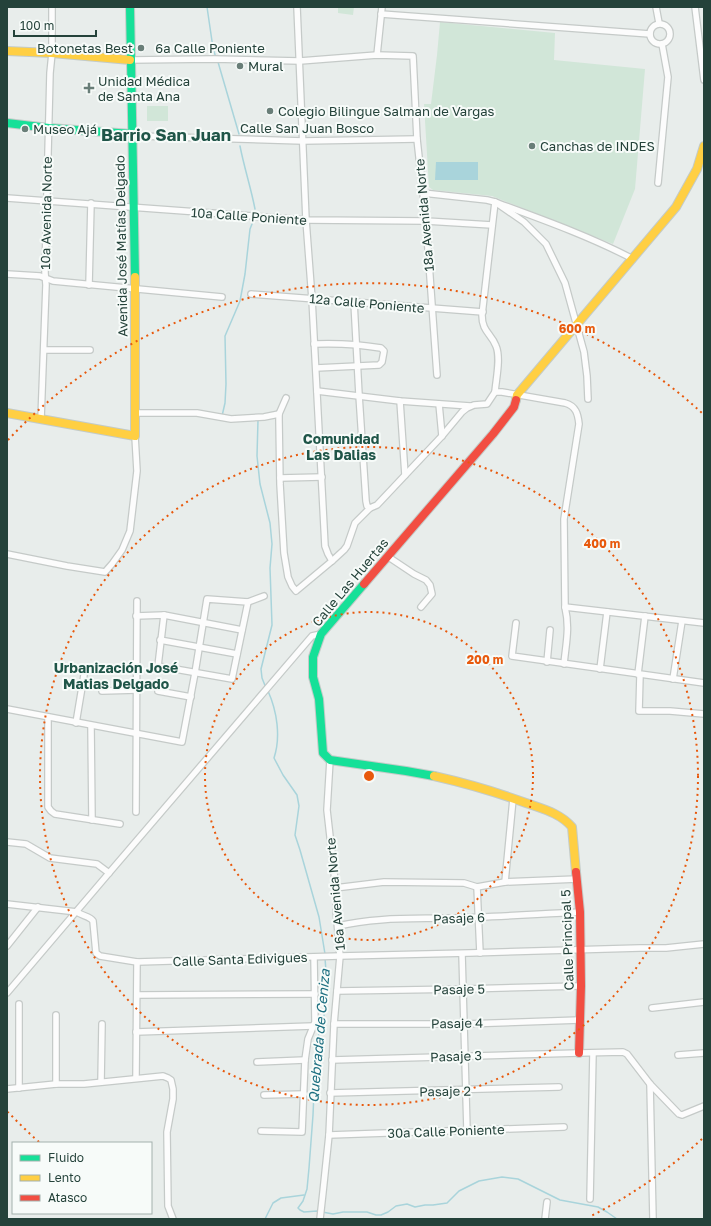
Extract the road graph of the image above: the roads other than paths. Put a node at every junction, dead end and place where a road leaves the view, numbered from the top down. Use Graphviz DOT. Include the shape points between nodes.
graph roads {
  1 [pos="52,7"];
  2 [pos="130,7"];
  3 [pos="296,7"];
  4 [pos="382,7"];
  5 [pos="656,7"];
  6 [pos="695,7"];
  7 [pos="381,14"];
  8 [pos="659,23"];
  9 [pos="650,34"];
  10 [pos="662,44"];
  11 [pos="7,51"];
  12 [pos="52,52"];
  13 [pos="377,55"];
  14 [pos="412,56"];
  15 [pos="130,60"];
  16 [pos="300,61"];
  17 [pos="704,80"];
  18 [pos="7,123"];
  19 [pos="48,128"];
  20 [pos="132,134"];
  21 [pos="417,139"];
  22 [pos="303,141"];
  23 [pos="704,146"];
  24 [pos="658,183"];
  25 [pos="423,193"];
  26 [pos="7,198"];
  27 [pos="47,201"];
  28 [pos="494,202"];
  29 [pos="91,203"];
  30 [pos="134,208"];
  31 [pos="306,220"];
  32 [pos="426,221"];
  33 [pos="492,225"];
  34 [pos="633,260"];
  35 [pos="7,274"];
  36 [pos="45,277"];
  37 [pos="89,284"];
  38 [pos="135,288"];
  39 [pos="251,294"];
  40 [pos="222,297"];
  41 [pos="312,298"];
  42 [pos="354,302"];
  43 [pos="432,308"];
  44 [pos="482,312"];
  45 [pos="577,326"];
  46 [pos="314,344"];
  47 [pos="356,344"];
  48 [pos="44,350"];
  49 [pos="90,350"];
  50 [pos="358,366"];
  51 [pos="316,368"];
  52 [pos="437,375"];
  53 [pos="317,391"];
  54 [pos="495,392"];
  55 [pos="359,395"];
  56 [pos="517,395"];
  57 [pos="286,398"];
  58 [pos="588,399"];
  59 [pos="400,401"];
  60 [pos="439,404"];
  61 [pos="471,406"];
  62 [pos="7,413"];
  63 [pos="135,413"];
  64 [pos="279,414"];
  65 [pos="41,419"];
  66 [pos="135,436"];
  67 [pos="442,436"];
  68 [pos="405,475"];
  69 [pos="322,477"];
  70 [pos="280,478"];
  71 [pos="370,508"];
  72 [pos="7,554"];
  73 [pos="387,556"];
  74 [pos="332,561"];
  75 [pos="264,596"];
  76 [pos="137,601"];
  77 [pos="248,602"];
  78 [pos="420,607"];
  79 [pos="565,607"];
  80 [pos="607,612"];
  81 [pos="164,615"];
  82 [pos="136,616"];
  83 [pos="645,616"];
  84 [pos="682,621"];
  85 [pos="203,622"];
  86 [pos="516,623"];
  87 [pos="704,624"];
  88 [pos="242,630"];
  89 [pos="550,630"];
  90 [pos="321,634"];
  91 [pos="160,640"];
  92 [pos="200,648"];
  93 [pos="237,654"];
  94 [pos="548,662"];
  95 [pos="564,664"];
  96 [pos="600,669"];
  97 [pos="196,673"];
  98 [pos="84,674"];
  99 [pos="639,674"];
  100 [pos="673,679"];
  101 [pos="704,683"];
  102 [pos="136,690"];
  103 [pos="102,691"];
  104 [pos="158,691"];
  105 [pos="191,697"];
  106 [pos="7,709"];
  107 [pos="704,714"];
  108 [pos="48,717"];
  109 [pos="76,723"];
  110 [pos="91,726"];
  111 [pos="136,734"];
  112 [pos="330,760"];
  113 [pos="513,799"];
  114 [pos="136,812"];
  115 [pos="92,820"];
  116 [pos="120,824"];
  117 [pos="7,842"];
  118 [pos="109,873"];
  119 [pos="577,879"];
  120 [pos="505,882"];
  121 [pos="477,887"];
  122 [pos="335,888"];
  123 [pos="7,904"];
  124 [pos="38,907"];
  125 [pos="77,912"];
  126 [pos="580,912"];
  127 [pos="478,917"];
  128 [pos="338,926"];
  129 [pos="704,944"];
  130 [pos="7,946"];
  131 [pos="581,950"];
  132 [pos="480,953"];
  133 [pos="462,954"];
  134 [pos="314,956"];
  135 [pos="340,956"];
  136 [pos="137,962"];
  137 [pos="581,986"];
  138 [pos="464,989"];
  139 [pos="337,991"];
  140 [pos="7,993"];
  141 [pos="315,994"];
  142 [pos="137,995"];
  143 [pos="704,1002"];
  144 [pos="19,1004"];
  145 [pos="652,1008"];
  146 [pos="56,1015"];
  147 [pos="580,1020"];
  148 [pos="102,1024"];
  149 [pos="334,1024"];
  150 [pos="464,1024"];
  151 [pos="314,1026"];
  152 [pos="136,1032"];
  153 [pos="579,1052"];
  154 [pos="593,1053"];
  155 [pos="704,1053"];
  156 [pos="465,1056"];
  157 [pos="678,1056"];
  158 [pos="305,1060"];
  159 [pos="332,1060"];
  160 [pos="257,1062"];
  161 [pos="136,1078"];
  162 [pos="101,1082"];
  163 [pos="56,1084"];
  164 [pos="650,1084"];
  165 [pos="19,1088"];
  166 [pos="559,1088"];
  167 [pos="7,1089"];
  168 [pos="466,1090"];
  169 [pos="330,1093"];
  170 [pos="304,1094"];
  171 [pos="264,1095"];
  172 [pos="704,1106"];
  173 [pos="564,1127"];
  174 [pos="468,1130"];
  175 [pos="261,1131"];
  176 [pos="328,1135"];
  177 [pos="590,1199"];
  178 [pos="547,1202"];
  179 [pos="173,1219"];
  180 [pos="320,1219"];
  181 [pos="546,1219"];
  182 [pos="653,1219"];
  1 -- 12 [label="street, 10a Avenida Norte"];
  2 -- 15 [label="street, Avenida José Matías Delgado"];
  3 -- 16 [label="street"];
  4 -- 7 [label="street"];
  5 -- 8 [label="street"];
  6 -- 17 [label="street"];
  7 -- 9 [label="street"];
  7 -- 13 [label="street"];
  8 -- 9 [label="street" via="652,28"];
  8 -- 10 [label="street" via="666,25 671,34 668,41"];
  9 -- 10 [label="street" via="655,43"];
  10 -- 24 [label="street" via="668,77"];
  11 -- 12 [label="street, 6a Calle Poniente"];
  12 -- 15 [label="street, 6a Calle Poniente"];
  12 -- 19 [label="street, 10a Avenida Norte"];
  13 -- 14 [label="street, 6a Calle Poniente"];
  13 -- 16 [label="street, 6a Calle Poniente"];
  14 -- 21 [label="street, 18a Avenida Norte"];
  15 -- 16 [label="street, 6a Calle Poniente"];
  15 -- 20 [label="street, Avenida José Matías Delgado"];
  16 -- 22 [label="street"];
  18 -- 19 [label="street, Calle San Juan Bosco"];
  19 -- 20 [label="street, Calle San Juan Bosco"];
  19 -- 27 [label="street, 10a Avenida Norte"];
  20 -- 22 [label="street, Calle San Juan Bosco"];
  20 -- 30 [label="street, Avenida José Matías Delgado"];
  21 -- 22 [label="street, Calle San Juan Bosco"];
  21 -- 25 [label="street, 18a Avenida Norte"];
  22 -- 31 [label="street"];
  23 -- 34 [label="street, Calle Las Huertas" via="697,169 676,207"];
  25 -- 28 [label="street"];
  25 -- 32 [label="street, 18a Avenida Norte"];
  26 -- 27 [label="street, 10a Calle Poniente"];
  27 -- 29 [label="street, 10a Calle Poniente"];
  27 -- 36 [label="street, 10a Avenida Norte"];
  28 -- 33 [label="street"];
  28 -- 34 [label="street" via="552,223"];
  28 -- 45 [label="street" via="524,222 546,244 565,283"];
  29 -- 30 [label="street, 10a Calle Poniente"];
  29 -- 37 [label="street"];
  30 -- 31 [label="street, 10a Calle Poniente"];
  30 -- 38 [label="street, Avenida José Matías Delgado"];
  31 -- 32 [label="street, 10a Calle Poniente"];
  31 -- 41 [label="street"];
  32 -- 33 [label="street, 10a Calle Poniente"];
  32 -- 43 [label="street, 18a Avenida Norte"];
  33 -- 44 [label="street"];
  34 -- 45 [label="street, Calle Las Huertas"];
  35 -- 36 [label="street"];
  36 -- 37 [label="street" via="53,281"];
  36 -- 48 [label="street, 10a Avenida Norte"];
  37 -- 38 [label="street"];
  38 -- 40 [label="street"];
  38 -- 63 [label="street, Avenida José Matías Delgado"];
  39 -- 41 [label="street, 12a Calle Poniente"];
  41 -- 42 [label="street, 12a Calle Poniente"];
  41 -- 46 [label="street"];
  42 -- 43 [label="street, 12a Calle Poniente"];
  42 -- 47 [label="street"];
  43 -- 44 [label="street, 12a Calle Poniente"];
  43 -- 52 [label="street, 18a Avenida Norte"];
  44 -- 54 [label="street" via="482,322 498,354"];
  45 -- 56 [label="street, Calle Las Huertas"];
  45 -- 58 [label="street" via="584,352"];
  46 -- 47 [label="street"];
  46 -- 51 [label="street"];
  47 -- 50 [label="street"];
  47 -- 50 [label="street" via="384,351 382,362 379,364"];
  48 -- 49 [label="street"];
  48 -- 65 [label="street, 10a Avenida Norte"];
  50 -- 51 [label="street"];
  50 -- 55 [label="street"];
  51 -- 53 [label="street"];
  53 -- 55 [label="street"];
  53 -- 69 [label="street"];
  54 -- 56 [label="street"];
  54 -- 61 [label="street" via="487,404"];
  55 -- 59 [label="street"];
  55 -- 71 [label="street" via="366,501"];
  56 -- 73 [label="street, Calle Las Huertas" via="514,407 493,434"];
  56 -- 79 [label="street" via="570,405 578,416 564,519"];
  57 -- 64 [label="street"];
  59 -- 60 [label="street"];
  59 -- 68 [label="street"];
  60 -- 61 [label="street"];
  60 -- 67 [label="street"];
  61 -- 67 [label="street" via="462,412"];
  62 -- 65 [label="street"];
  63 -- 64 [label="street" via="197,413 231,419"];
  63 -- 66 [label="street, Avenida José Matías Delgado"];
  64 -- 70 [label="street"];
  65 -- 66 [label="street"];
  66 -- 72 [label="street" via="137,471 130,532 122,550 105,572"];
  67 -- 68 [label="street"];
  68 -- 71 [label="street" via="377,506"];
  69 -- 70 [label="street"];
  69 -- 74 [label="street" via="325,546"];
  70 -- 74 [label="street" via="284,553 292,586 296,591"];
  71 -- 74 [label="street" via="355,523 347,546"];
  73 -- 78 [label="street" via="430,585 432,594"];
  73 -- 90 [label="street, Calle Las Huertas"];
  75 -- 77 [label="street"];
  76 -- 82 [label="street"];
  77 -- 85 [label="street" via="207,599"];
  77 -- 88 [label="street"];
  79 -- 80 [label="street"];
  79 -- 95 [label="street" via="568,633"];
  80 -- 83 [label="street"];
  80 -- 96 [label="street"];
  81 -- 82 [label="street"];
  81 -- 85 [label="street"];
  81 -- 91 [label="street"];
  82 -- 102 [label="street"];
  83 -- 84 [label="street"];
  83 -- 99 [label="street"];
  84 -- 87 [label="street"];
  84 -- 100 [label="street"];
  85 -- 88 [label="street"];
  85 -- 92 [label="street"];
  86 -- 94 [label="street" via="512,656"];
  88 -- 93 [label="street"];
  89 -- 94 [label="street"];
  90 -- 112 [label="street, Calle Las Huertas" via="313,657 313,668 319,699 322,748"];
  90 -- 118 [label="street" via="312,636"];
  91 -- 92 [label="street"];
  91 -- 97 [label="street" via="158,666"];
  92 -- 93 [label="street"];
  92 -- 97 [label="street"];
  93 -- 97 [label="street" via="232,679"];
  94 -- 95 [label="street"];
  95 -- 96 [label="street"];
  96 -- 99 [label="street"];
  97 -- 105 [label="street"];
  98 -- 109 [label="street"];
  99 -- 100 [label="street"];
  99 -- 107 [label="street" via="639,711"];
  100 -- 101 [label="street"];
  102 -- 103 [label="street"];
  102 -- 111 [label="street"];
  104 -- 105 [label="street"];
  105 -- 111 [label="street" via="182,742"];
  106 -- 108 [label="street"];
  108 -- 109 [label="street"];
  108 -- 115 [label="street" via="48,807 55,814"];
  109 -- 110 [label="street"];
  110 -- 111 [label="street"];
  110 -- 115 [label="street"];
  111 -- 114 [label="street"];
  112 -- 113 [label="street" via="452,781"];
  112 -- 122 [label="street, 16a Avenida Norte" via="327,810"];
  113 -- 119 [label="street, Calle Principal 5" via="566,819 572,827"];
  113 -- 120 [label="street"];
  115 -- 116 [label="street"];
  117 -- 118 [label="street" via="26,844 50,858 97,864"];
  118 -- 125 [label="street"];
  119 -- 120 [label="street"];
  119 -- 126 [label="street, Calle Principal 5"];
  120 -- 121 [label="street"];
  121 -- 122 [label="street" via="464,883 384,882"];
  121 -- 127 [label="street"];
  122 -- 128 [label="street, 16a Avenida Norte"];
  123 -- 124 [label="street"];
  124 -- 125 [label="street"];
  124 -- 130 [label="street"];
  125 -- 136 [label="street, Calle Santa Edivigues" via="92,918 94,949 97,955"];
  125 -- 140 [label="street"];
  126 -- 127 [label="street, Pasaje 6"];
  126 -- 131 [label="street, Calle Principal 5"];
  127 -- 128 [label="street, Pasaje 6" via="385,920"];
  127 -- 132 [label="street"];
  128 -- 135 [label="street, 16a Avenida Norte"];
  129 -- 131 [label="street, Calle Santa Edivigues" via="666,948"];
  131 -- 132 [label="street, Calle Santa Edivigues"];
  131 -- 137 [label="street, Calle Principal 5"];
  132 -- 133 [label="street, Calle Santa Edivigues"];
  133 -- 135 [label="street, Calle Santa Edivigues"];
  133 -- 138 [label="street"];
  134 -- 135 [label="street, Calle Santa Edivigues"];
  134 -- 136 [label="street, Calle Santa Edivigues"];
  134 -- 141 [label="street"];
  135 -- 139 [label="street, 16a Avenida Norte"];
  136 -- 142 [label="street"];
  137 -- 138 [label="street, Pasaje 5"];
  137 -- 147 [label="street, Calle Principal 5"];
  138 -- 139 [label="street, Pasaje 5"];
  138 -- 150 [label="street"];
  139 -- 149 [label="street, 16a Avenida Norte"];
  141 -- 142 [label="street"];
  141 -- 151 [label="street"];
  142 -- 152 [label="street"];
  143 -- 145 [label="street"];
  144 -- 165 [label="street"];
  146 -- 163 [label="street"];
  147 -- 150 [label="street, Pasaje 4"];
  147 -- 153 [label="street, Calle Principal 5"];
  148 -- 162 [label="street"];
  149 -- 150 [label="street, Pasaje 4"];
  149 -- 159 [label="street, 16a Avenida Norte"];
  150 -- 156 [label="street"];
  151 -- 152 [label="street"];
  151 -- 158 [label="street" via="308,1039"];
  152 -- 161 [label="street"];
  153 -- 154 [label="street, Pasaje 3"];
  153 -- 156 [label="street, Pasaje 3"];
  154 -- 164 [label="street, Pasaje 3" via="627,1054"];
  154 -- 177 [label="street"];
  155 -- 157 [label="street"];
  156 -- 159 [label="street, Pasaje 3"];
  156 -- 168 [label="street"];
  158 -- 160 [label="street"];
  158 -- 170 [label="street"];
  159 -- 169 [label="street, 16a Avenida Norte"];
  161 -- 162 [label="street"];
  161 -- 179 [label="street" via="163,1076 170,1080 173,1088 167,1132 168,1206"];
  162 -- 163 [label="street"];
  163 -- 165 [label="street"];
  164 -- 172 [label="street" via="679,1114"];
  164 -- 182 [label="street"];
  165 -- 167 [label="street"];
  166 -- 168 [label="street, Pasaje 2"];
  168 -- 169 [label="street, Pasaje 2"];
  168 -- 174 [label="street"];
  169 -- 176 [label="street, 16a Avenida Norte"];
  170 -- 171 [label="street"];
  170 -- 175 [label="street" via="302,1132"];
  173 -- 174 [label="street, 30a Calle Poniente"];
  174 -- 176 [label="street, 30a Calle Poniente"];
  176 -- 180 [label="street, 16a Avenida Norte"];
  178 -- 181 [label="street"];
}
